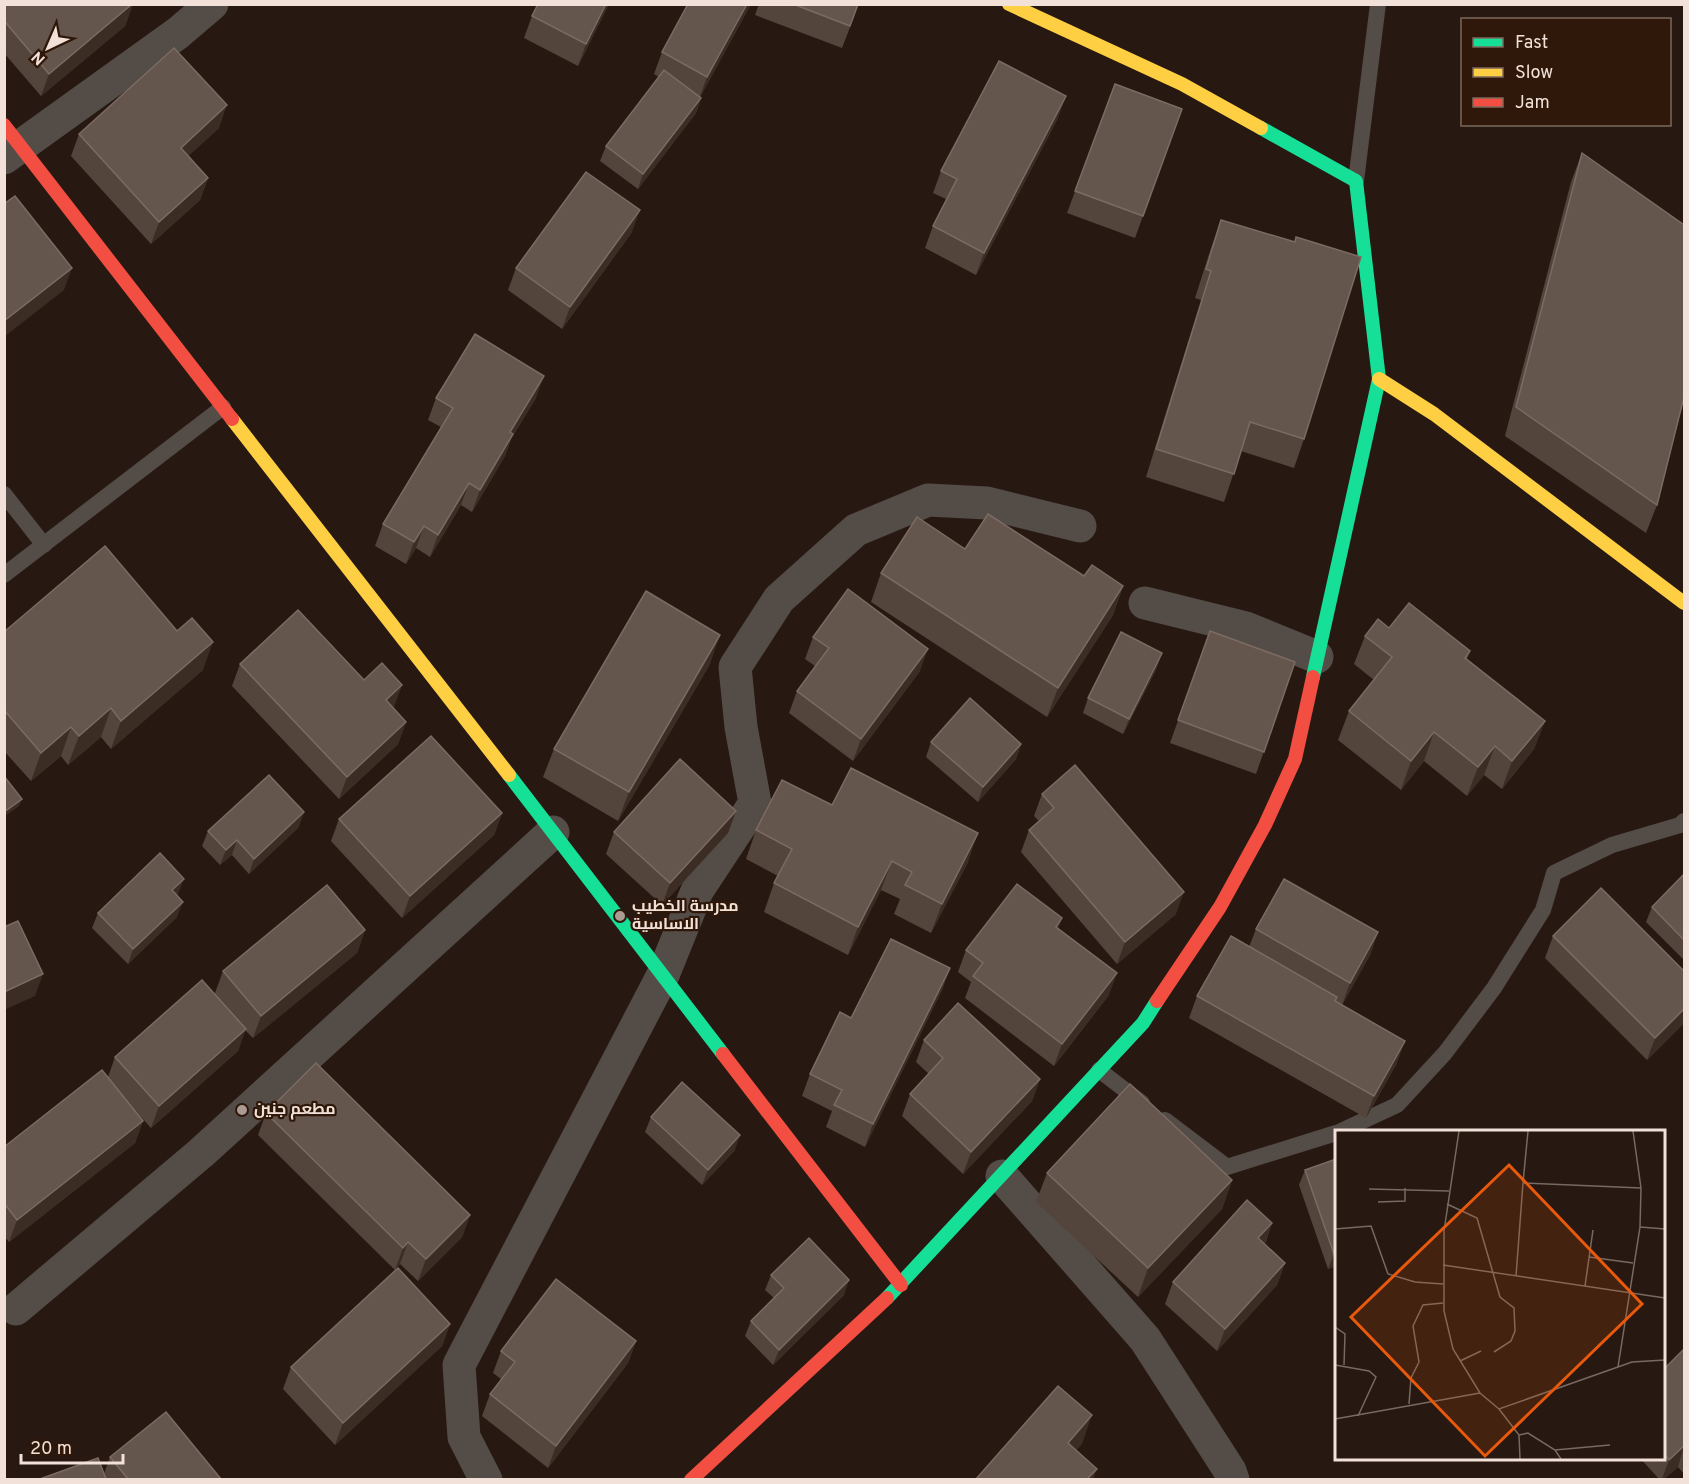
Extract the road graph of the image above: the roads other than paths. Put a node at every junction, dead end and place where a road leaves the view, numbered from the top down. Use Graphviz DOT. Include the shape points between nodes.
graph roads {
  1 [pos="212,4"];
  2 [pos="1009,4"];
  3 [pos="1378,4"];
  4 [pos="10,143"];
  5 [pos="1356,182"];
  6 [pos="1379,379"];
  7 [pos="223,407"];
  8 [pos="4,494"];
  9 [pos="1080,526"];
  10 [pos="44,545"];
  11 [pos="4,575"];
  12 [pos="1145,603"];
  13 [pos="1684,603"];
  14 [pos="1317,657"];
  15 [pos="1684,821"];
  16 [pos="552,832"];
  17 [pos="663,975"];
  18 [pos="1100,1071"];
  19 [pos="1342,1130"];
  20 [pos="1335,1133"];
  21 [pos="1002,1176"];
  22 [pos="901,1285"];
  23 [pos="8,1308"];
  24 [pos="486,1479"];
  25 [pos="691,1479"];
  26 [pos="1233,1479"];
  1 -- 4 [label="street" via="178,33"];
  2 -- 5 [label="street" via="1182,84"];
  3 -- 5 [label="lane"];
  4 -- 7 [label="street"];
  5 -- 6 [label="street"];
  6 -- 13 [label="street" via="1434,414"];
  6 -- 14 [label="street"];
  7 -- 10 [label="lane"];
  7 -- 16 [label="street"];
  8 -- 10 [label="lane"];
  9 -- 17 [label="street" via="987,503 928,500 856,530 779,599 735,667 754,803 697,891"];
  10 -- 11 [label="lane"];
  12 -- 14 [label="street" via="1246,628"];
  14 -- 18 [label="street" via="1295,759 1265,825 1220,907 1150,1013"];
  15 -- 19 [label="lane" via="1612,845 1554,873 1543,910 1494,988 1445,1053 1397,1105"];
  16 -- 17 [label="street"];
  16 -- 23 [label="street" via="201,1153"];
  17 -- 22 [label="street"];
  17 -- 24 [label="street" via="459,1365 464,1437"];
  18 -- 20 [label="lane" via="1227,1167"];
  18 -- 21 [label="street"];
  21 -- 22 [label="street"];
  21 -- 26 [label="street" via="1145,1339"];
  22 -- 25 [label="street"];
}
